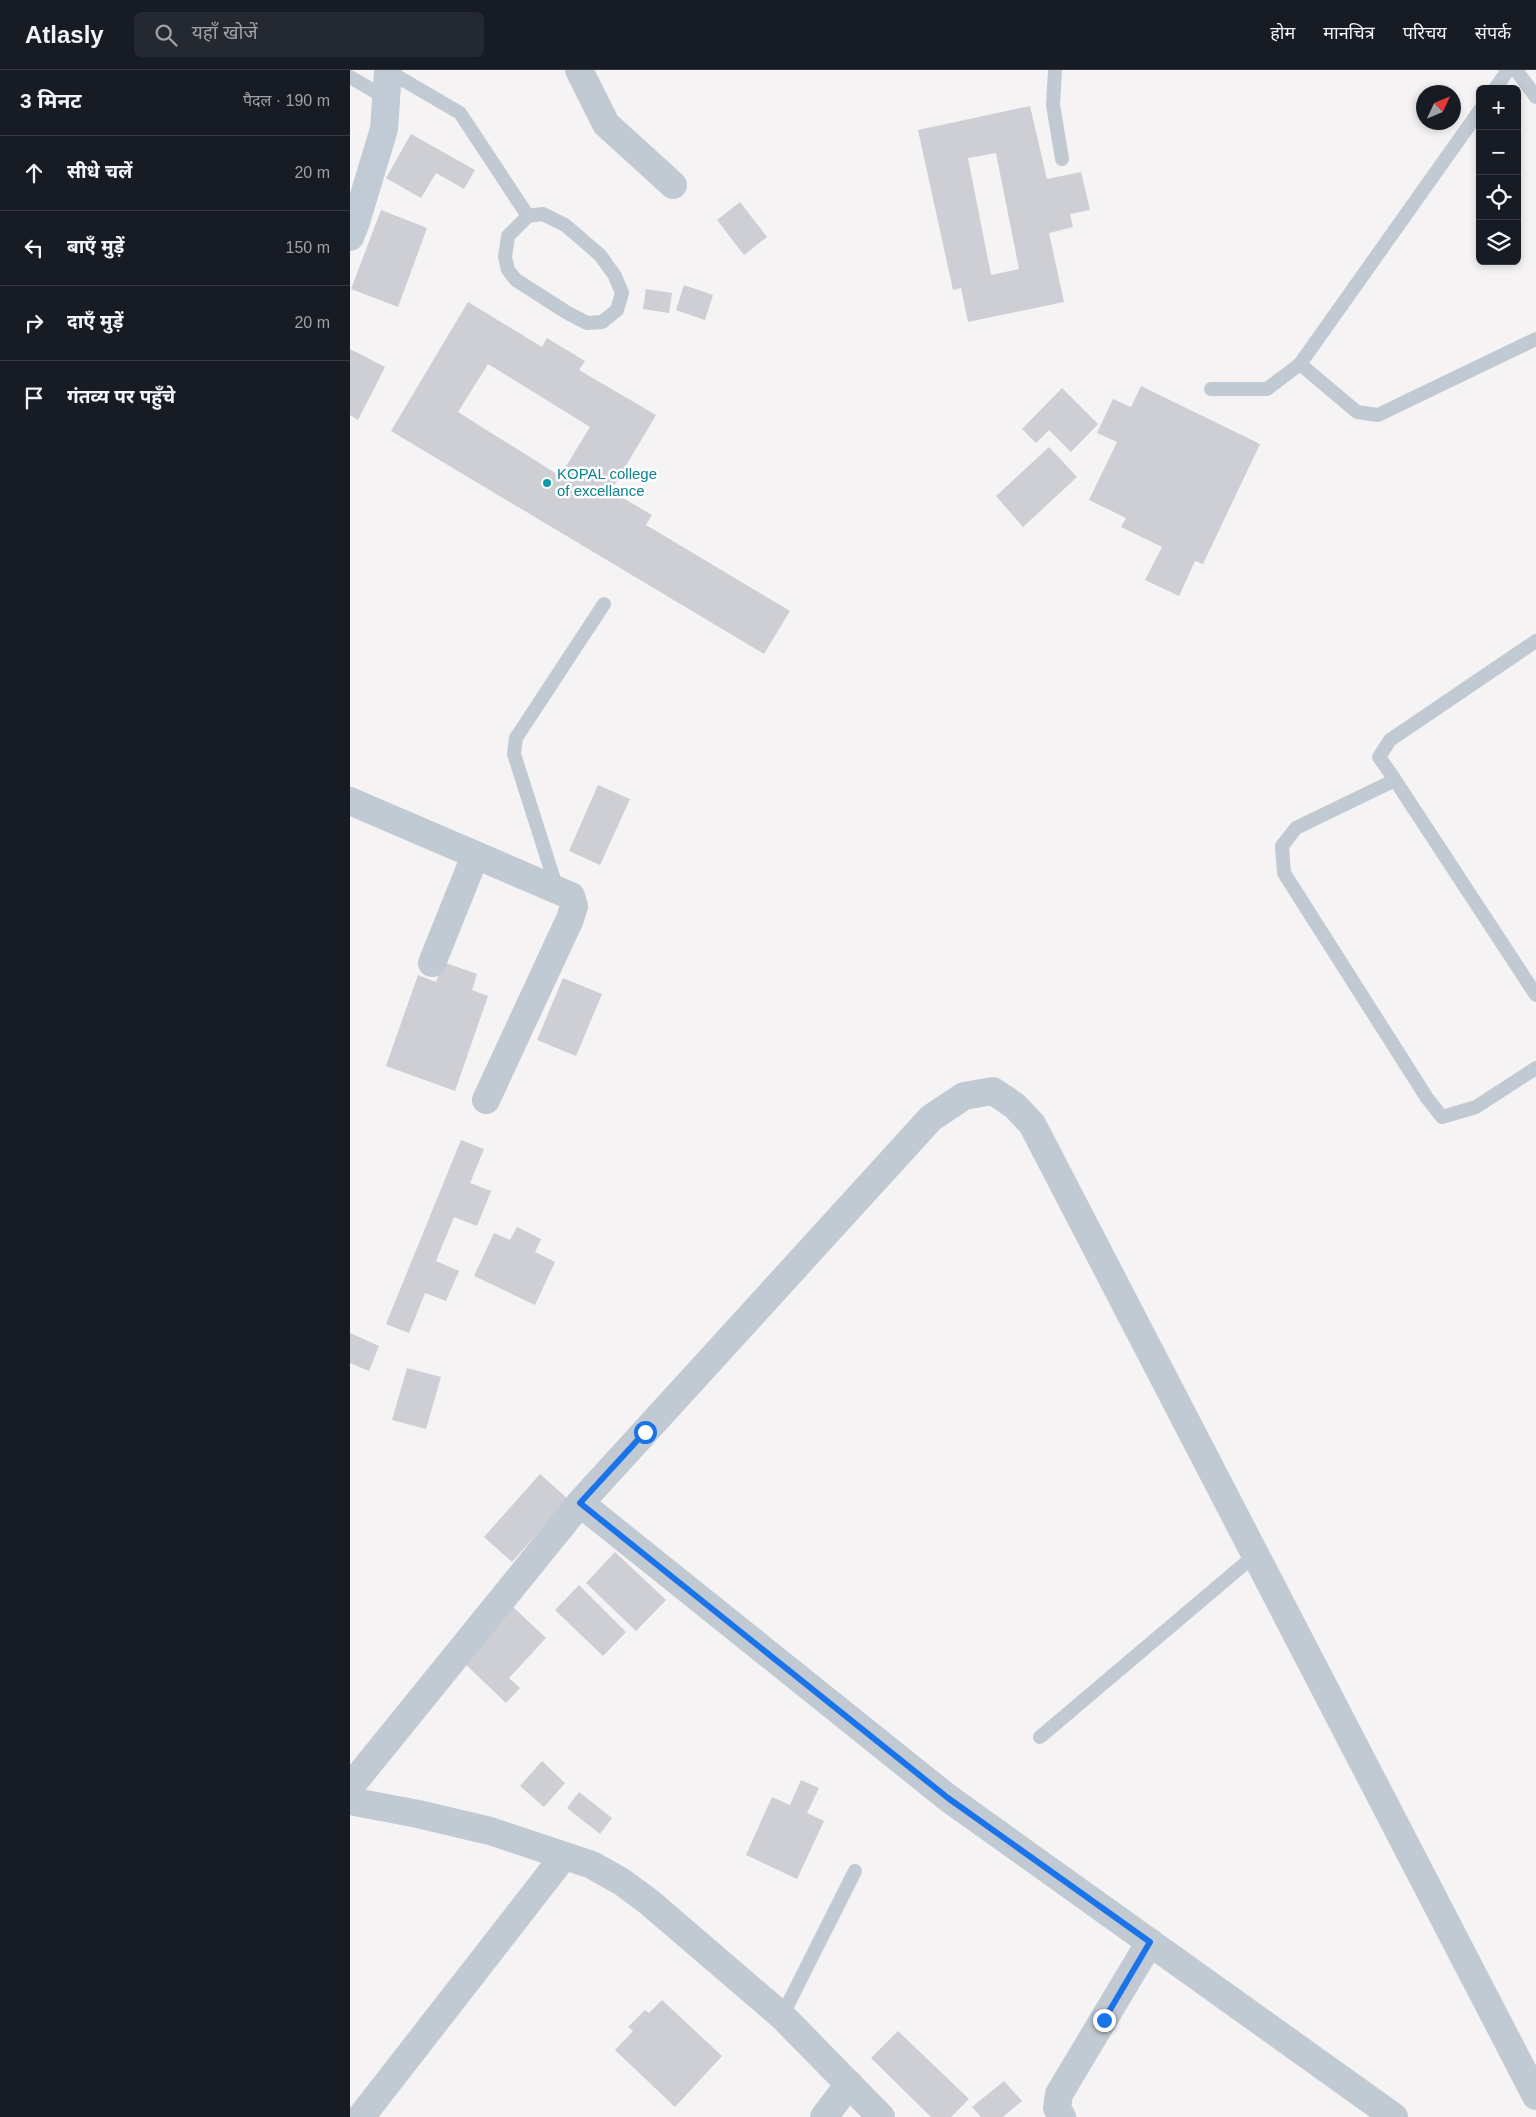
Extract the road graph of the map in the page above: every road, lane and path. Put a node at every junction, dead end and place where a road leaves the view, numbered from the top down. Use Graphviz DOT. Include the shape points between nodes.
graph roads {
  1 [pos="388,70"];
  2 [pos="579,70"];
  3 [pos="1055,70"];
  4 [pos="1508,70"];
  5 [pos="1516,70"];
  6 [pos="350,77"];
  7 [pos="1498,85"];
  8 [pos="1536,97"];
  9 [pos="386,98"];
  10 [pos="1476,116"];
  11 [pos="1062,159"];
  12 [pos="673,185"];
  13 [pos="528,216"];
  14 [pos="350,237"];
  15 [pos="1536,339"];
  16 [pos="1300,364"];
  17 [pos="1212,390"];
  18 [pos="604,604"];
  19 [pos="1536,640"];
  20 [pos="1395,780"];
  21 [pos="350,800"];
  22 [pos="475,856"];
  23 [pos="557,889"];
  24 [pos="432,963"];
  25 [pos="1536,995"];
  26 [pos="1536,1068"];
  27 [pos="486,1100"];
  28 [pos="580,1503"];
  29 [pos="1254,1555"];
  30 [pos="1040,1737"];
  31 [pos="350,1787"];
  32 [pos="350,1801"];
  33 [pos="564,1856"];
  34 [pos="855,1871"];
  35 [pos="1150,1942"];
  36 [pos="782,2016"];
  37 [pos="849,2084"];
  38 [pos="1536,2096"];
  39 [pos="361,2117"];
  40 [pos="824,2117"];
  41 [pos="881,2117"];
  42 [pos="1062,2117"];
  43 [pos="1394,2117"];
  1 -- 9 [label="main road"];
  1 -- 13 [label="lane" via="460,113"];
  2 -- 12 [label="street" via="606,124"];
  3 -- 11 [label="lane" via="1053,105"];
  4 -- 7 [label="lane"];
  5 -- 8 [label="lane"];
  6 -- 9 [label="lane"];
  9 -- 14 [label="main road" via="384,130"];
  10 -- 16 [label="lane"];
  13 -- 13 [label="lane" via="543,214 566,225 600,255 622,293 617,310 602,322 587,323 516,280 508,270 505,257 508,236"];
  15 -- 16 [label="lane" via="1378,415 1357,412"];
  16 -- 17 [label="lane" via="1267,389"];
  18 -- 23 [label="lane" via="516,738 514,754"];
  19 -- 20 [label="lane" via="1390,740 1379,757"];
  20 -- 25 [label="lane"];
  20 -- 26 [label="lane" via="1296,828 1282,846 1284,874 1442,1117 1476,1107"];
  21 -- 22 [label="street"];
  22 -- 23 [label="street"];
  22 -- 24 [label="street"];
  23 -- 27 [label="street" via="570,896 574,906 570,919"];
  28 -- 29 [label="street" via="931,1118 964,1096 993,1091 1015,1106 1032,1124"];
  28 -- 31 [label="street"];
  28 -- 35 [label="street" via="948,1798"];
  29 -- 30 [label="lane"];
  29 -- 38 [label="street"];
  32 -- 33 [label="street" via="490,1831"];
  33 -- 36 [label="street" via="592,1865 622,1882"];
  33 -- 39 [label="street"];
  34 -- 36 [label="lane"];
  35 -- 42 [label="street" via="1059,2094 1057,2108"];
  35 -- 43 [label="street"];
  36 -- 37 [label="street"];
  37 -- 40 [label="street"];
  37 -- 41 [label="street"];
}
